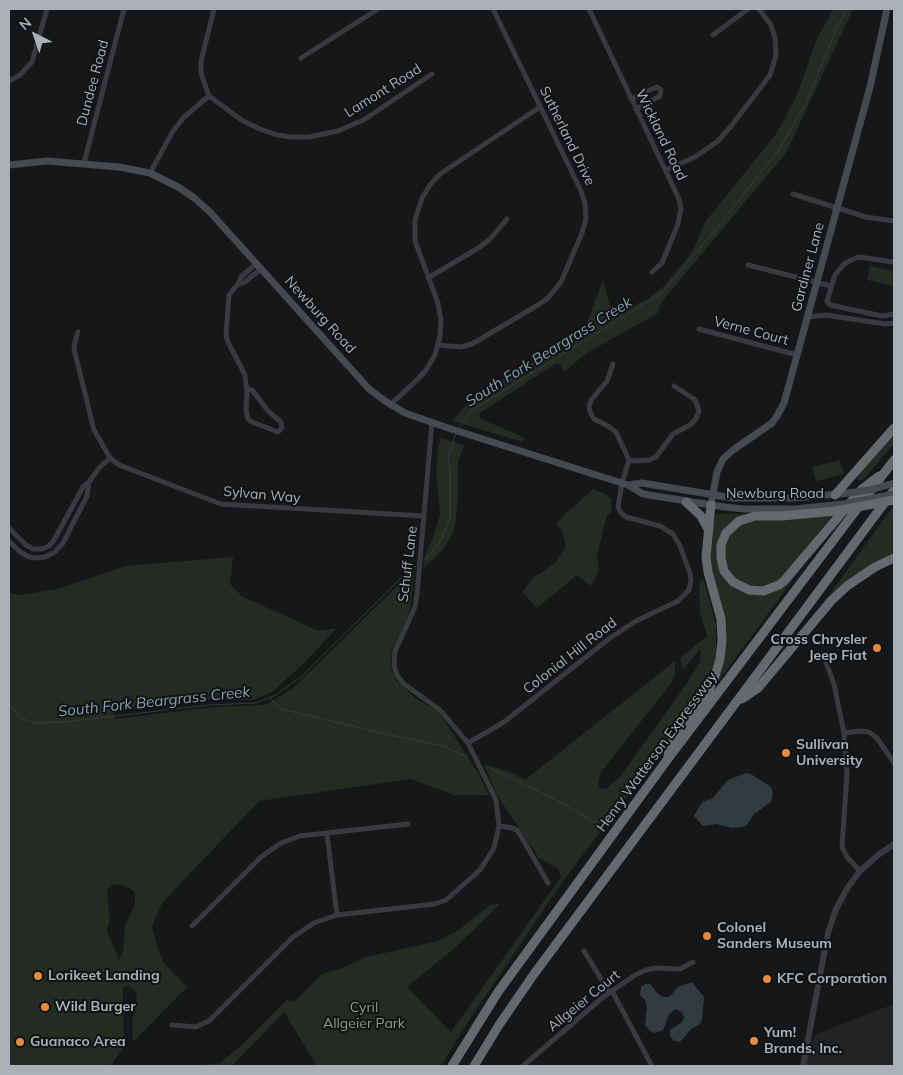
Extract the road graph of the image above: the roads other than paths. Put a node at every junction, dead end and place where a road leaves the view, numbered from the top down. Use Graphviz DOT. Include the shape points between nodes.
graph roads {
  1 [pos="47,9"];
  2 [pos="124,9"];
  3 [pos="214,9"];
  4 [pos="378,9"];
  5 [pos="493,9"];
  6 [pos="589,9"];
  7 [pos="748,9"];
  8 [pos="759,9"];
  9 [pos="887,9"];
  10 [pos="713,34"];
  11 [pos="302,58"];
  12 [pos="432,74"];
  13 [pos="9,81"];
  14 [pos="209,96"];
  15 [pos="631,99"];
  16 [pos="540,107"];
  17 [pos="636,109"];
  18 [pos="84,163"];
  19 [pos="9,165"];
  20 [pos="666,170"];
  21 [pos="150,174"];
  22 [pos="793,194"];
  23 [pos="838,207"];
  24 [pos="507,219"];
  25 [pos="894,221"];
  26 [pos="894,262"];
  27 [pos="748,265"];
  28 [pos="259,266"];
  29 [pos="652,272"];
  30 [pos="428,278"];
  31 [pos="817,283"];
  32 [pos="831,286"];
  33 [pos="894,314"];
  34 [pos="807,317"];
  35 [pos="894,323"];
  36 [pos="699,329"];
  37 [pos="78,332"];
  38 [pos="438,345"];
  39 [pos="796,356"];
  40 [pos="613,364"];
  41 [pos="674,386"];
  42 [pos="247,388"];
  43 [pos="390,405"];
  44 [pos="432,423"];
  45 [pos="894,428"];
  46 [pos="110,458"];
  47 [pos="629,460"];
  48 [pos="894,460"];
  49 [pos="887,470"];
  50 [pos="89,482"];
  51 [pos="894,483"];
  52 [pos="625,484"];
  53 [pos="894,490"];
  54 [pos="713,494"];
  55 [pos="894,494"];
  56 [pos="835,495"];
  57 [pos="894,500"];
  58 [pos="686,502"];
  59 [pos="711,505"];
  60 [pos="424,516"];
  61 [pos="9,528"];
  62 [pos="708,529"];
  63 [pos="20,540"];
  64 [pos="9,541"];
  65 [pos="14,546"];
  66 [pos="894,558"];
  67 [pos="823,654"];
  68 [pos="734,706"];
  69 [pos="844,733"];
  70 [pos="468,743"];
  71 [pos="667,760"];
  72 [pos="894,763"];
  73 [pos="408,824"];
  74 [pos="499,826"];
  75 [pos="327,834"];
  76 [pos="894,844"];
  77 [pos="860,871"];
  78 [pos="548,884"];
  79 [pos="337,915"];
  80 [pos="192,926"];
  81 [pos="584,951"];
  82 [pos="693,962"];
  83 [pos="611,991"];
  84 [pos="172,1025"];
  85 [pos="452,1066"];
  86 [pos="474,1066"];
  87 [pos="523,1066"];
  88 [pos="652,1066"];
  89 [pos="803,1066"];
  1 -- 13 [label="street" via="32,62"];
  2 -- 18 [label="street, Dundee Road"];
  3 -- 14 [label="street" via="201,61 201,73"];
  4 -- 11 [label="street"];
  5 -- 16 [label="street, Sutherland Drive"];
  6 -- 15 [label="street, Wickland Road"];
  7 -- 10 [label="street"];
  8 -- 20 [label="street" via="771,25 775,38 776,56 770,75 718,141 695,157"];
  9 -- 23 [label="main road, Gardiner Lane"];
  12 -- 14 [label="street, Lamont Road" via="366,119 338,131 309,137 284,137 260,129"];
  14 -- 21 [label="street" via="173,131"];
  15 -- 17 [label="street, Wickland Road"];
  15 -- 17 [label="street" via="657,87 662,90 656,99"];
  16 -- 30 [label="street" via="447,170 426,191 417,212 414,234"];
  16 -- 38 [label="street, Sutherland Drive" via="581,190 586,209 582,233 561,282 553,294 538,305 478,342 461,347"];
  17 -- 20 [label="street, Wickland Road"];
  18 -- 19 [label="main road, Newburg Road" via="47,161"];
  18 -- 21 [label="main road, Newburg Road"];
  20 -- 29 [label="street, Wickland Road" via="679,199 680,217 666,255"];
  21 -- 28 [label="main road, Newburg Road" via="178,186 193,197"];
  22 -- 23 [label="street"];
  23 -- 25 [label="street" via="866,217"];
  23 -- 31 [label="main road, Gardiner Lane"];
  24 -- 30 [label="street" via="480,247"];
  26 -- 32 [label="street" via="853,258 839,269"];
  27 -- 31 [label="street"];
  28 -- 42 [label="street" via="242,277 228,299 226,335 245,374"];
  28 -- 43 [label="main road, Newburg Road" via="368,388"];
  30 -- 38 [label="street" via="440,314"];
  31 -- 32 [label="street"];
  31 -- 34 [label="main road, Gardiner Lane"];
  32 -- 33 [label="street" via="827,301 830,306 882,316"];
  34 -- 35 [label="street" via="826,315"];
  34 -- 39 [label="main road, Gardiner Lane"];
  36 -- 39 [label="street, Verne Court"];
  37 -- 46 [label="street" via="74,349 94,430"];
  38 -- 43 [label="street" via="426,370"];
  39 -- 54 [label="main road, Gardiner Lane" via="784,403 777,416 723,460"];
  40 -- 47 [label="street" via="607,381 590,402 590,412 594,419 616,432"];
  41 -- 47 [label="street" via="696,402 699,411 696,419 673,434 656,457"];
  42 -- 42 [label="street" via="248,419 278,432 282,428 281,422"];
  43 -- 44 [label="main road, Newburg Road"];
  44 -- 52 [label="main road, Newburg Road"];
  44 -- 60 [label="street, Schuff Lane"];
  45 -- 56 [label="highway"];
  46 -- 50 [label="street"];
  46 -- 60 [label="street, Sylvan Way" via="135,472 221,504"];
  47 -- 52 [label="street"];
  48 -- 49 [label="highway, Henry Watterson Expressway"];
  49 -- 57 [label="highway, bridge" via="862,489 796,567 779,585 763,591 749,590 733,582 724,571 721,545 726,533 739,521 755,516 836,511"];
  49 -- 71 [label="highway, Henry Watterson Expressway"];
  50 -- 63 [label="street" via="79,492 52,543 37,549"];
  50 -- 65 [label="street" via="87,496 58,549 45,557 35,558 24,555"];
  51 -- 56 [label="main road, Newburg Road, bridge"];
  52 -- 54 [label="main road, Newburg Road" via="642,483"];
  52 -- 58 [label="main road, Newburg Road" via="643,494"];
  52 -- 70 [label="street, Colonial Hill Road" via="618,503 621,513 665,529 678,542 690,573 686,594 610,638 504,722"];
  53 -- 68 [label="highway"];
  54 -- 56 [label="main road, Newburg Road" via="754,499"];
  54 -- 59 [label="main road, Gardiner Lane"];
  55 -- 59 [label="main road, Newburg Road, bridge" via="795,509"];
  58 -- 59 [label="main road, Newburg Road"];
  58 -- 62 [label="highway" via="701,516"];
  59 -- 62 [label="highway"];
  60 -- 70 [label="street, Schuff Lane" via="415,607 394,656 396,670 404,684 440,710"];
  61 -- 63 [label="street"];
  62 -- 71 [label="highway" via="707,565 722,629 720,659 708,693 670,746"];
  63 -- 65 [label="street"];
  64 -- 65 [label="street"];
  66 -- 68 [label="highway" via="874,566 847,586 758,688"];
  67 -- 69 [label="street" via="834,684"];
  68 -- 86 [label="highway" via="534,974"];
  69 -- 72 [label="street" via="869,732"];
  69 -- 77 [label="street" via="847,774 842,847"];
  70 -- 74 [label="street, Schuff Lane" via="494,795"];
  71 -- 85 [label="highway, Henry Watterson Expressway" via="498,992"];
  73 -- 75 [label="street"];
  74 -- 78 [label="street" via="518,832"];
  74 -- 79 [label="street" via="494,848 485,864 446,900"];
  75 -- 79 [label="street"];
  75 -- 80 [label="street" via="300,836 274,846"];
  76 -- 77 [label="street"];
  77 -- 89 [label="street" via="842,897 830,924"];
  79 -- 84 [label="street" via="299,932 210,1021 196,1027"];
  81 -- 83 [label="street"];
  82 -- 83 [label="street, Allgeier Court" via="680,969 646,970"];
  83 -- 87 [label="street, Allgeier Court"];
  83 -- 88 [label="street"];
}
